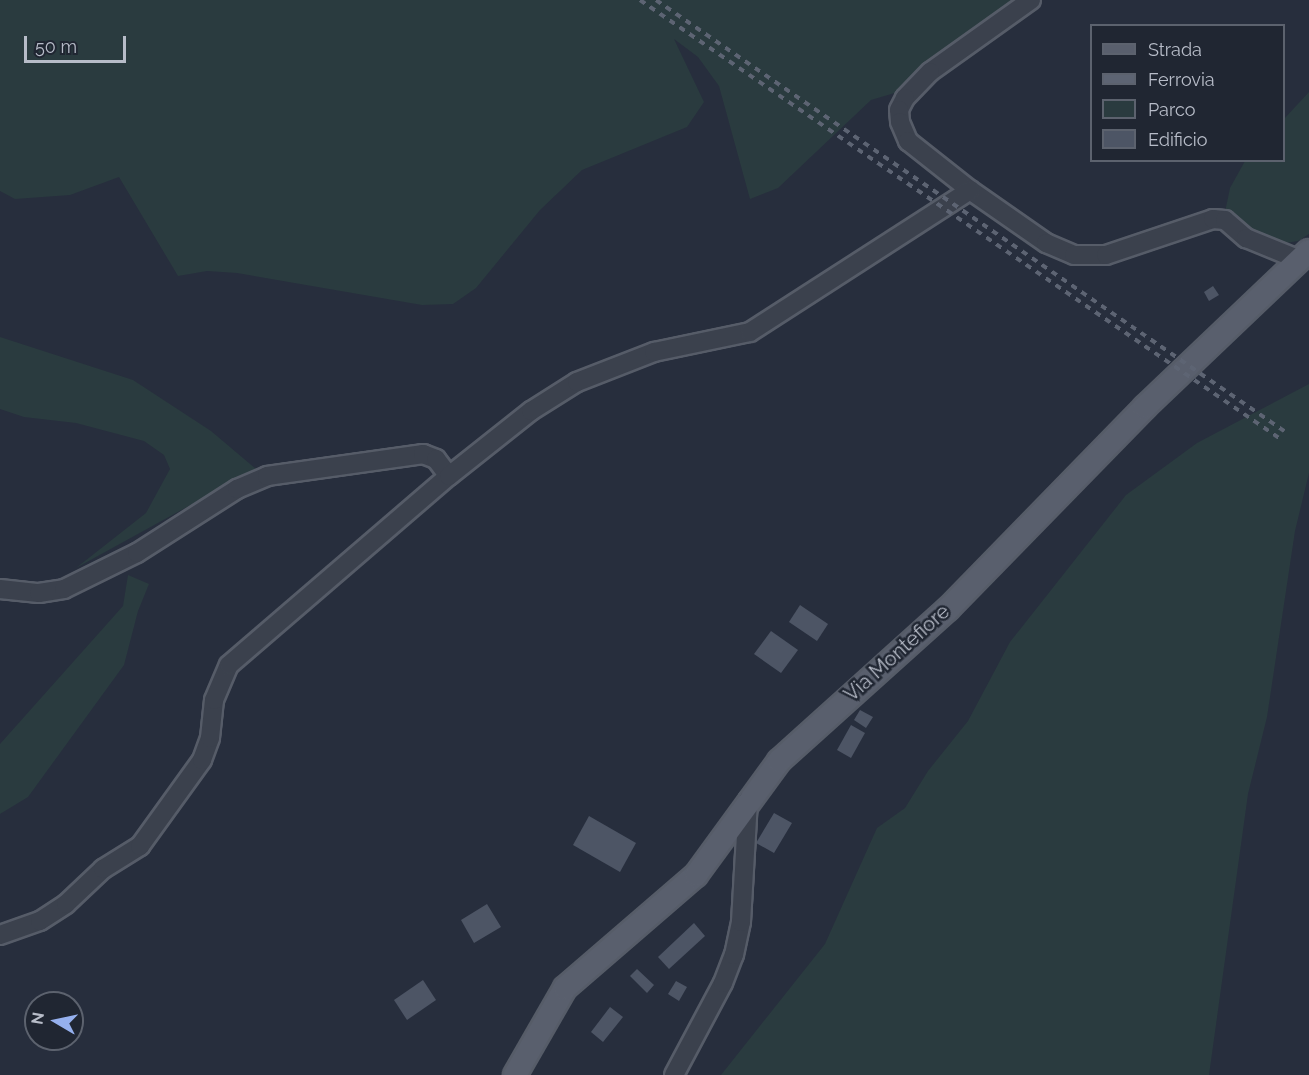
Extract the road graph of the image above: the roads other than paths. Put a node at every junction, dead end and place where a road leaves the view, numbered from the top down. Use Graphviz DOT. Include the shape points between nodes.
graph roads {
  1 [pos="1030,0"];
  2 [pos="970,190"];
  3 [pos="1305,256"];
  4 [pos="449,476"];
  5 [pos="0,589"];
  6 [pos="748,799"];
  7 [pos="0,935"];
  8 [pos="515,1075"];
  9 [pos="674,1075"];
  1 -- 2 [label="street" via="930,72 899,110 908,141"];
  2 -- 3 [label="street" via="1046,243 1074,255 1106,255 1214,219 1233,224 1246,238"];
  2 -- 4 [label="street" via="750,332 654,352 577,382 531,411"];
  3 -- 6 [label="main road, Via Montefiore" via="1144,408 948,609 795,745"];
  4 -- 5 [label="street" via="436,459 423,454 267,476 237,489 137,553 64,589 39,593"];
  4 -- 7 [label="street" via="230,665 214,700 210,738 202,760 140,846 104,869 66,904 40,921"];
  6 -- 8 [label="main road, Via Montefiore" via="688,884 565,988"];
  6 -- 9 [label="street" via="741,922 734,955"];
}
